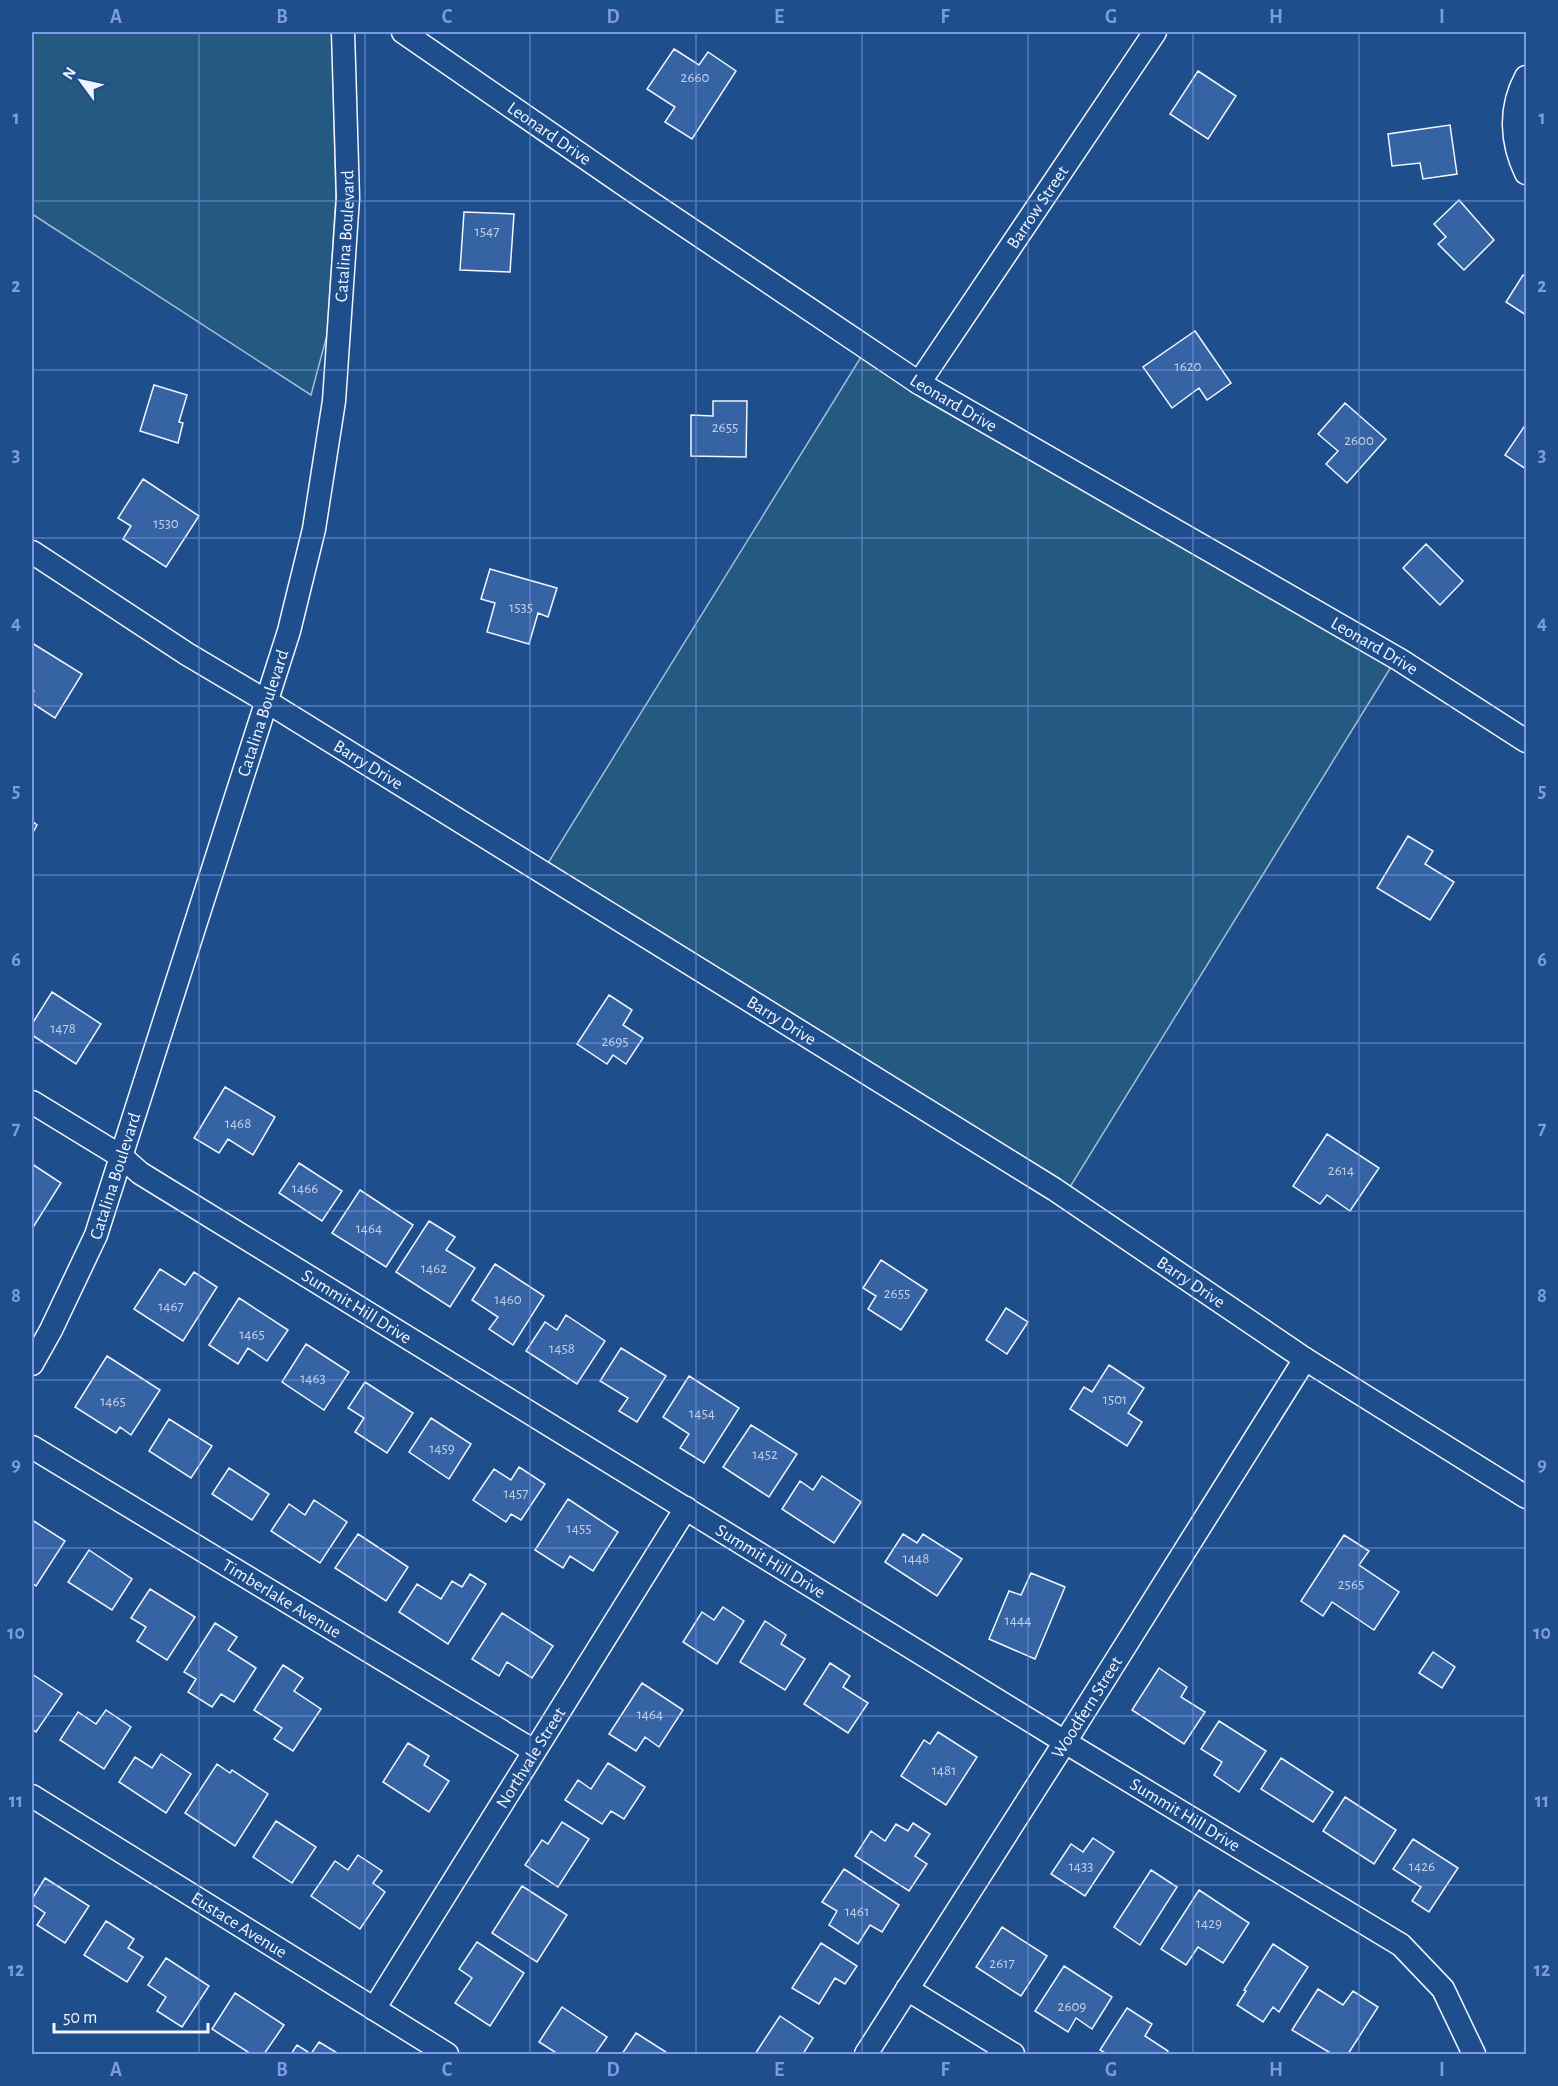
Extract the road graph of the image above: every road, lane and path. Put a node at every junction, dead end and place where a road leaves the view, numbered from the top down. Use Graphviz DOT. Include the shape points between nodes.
graph roads {
  1 [pos="343,32"];
  2 [pos="403,32"];
  3 [pos="1155,32"];
  4 [pos="1527,77"];
  5 [pos="1527,173"];
  6 [pos="919,383"];
  7 [pos="32,552"];
  8 [pos="266,701"];
  9 [pos="1527,741"];
  10 [pos="32,1102"];
  11 [pos="122,1157"];
  12 [pos="1305,1359"];
  13 [pos="32,1364"];
  14 [pos="32,1447"];
  15 [pos="1527,1497"];
  16 [pos="686,1508"];
  17 [pos="1065,1742"];
  18 [pos="534,1751"];
  19 [pos="32,1796"];
  20 [pos="907,1989"];
  21 [pos="374,2009"];
  22 [pos="447,2055"];
  23 [pos="866,2055"];
  24 [pos="1013,2055"];
  25 [pos="1474,2055"];
  1 -- 8 [label="street, Catalina Boulevard" via="348,198 334,401 314,529 289,631"];
  2 -- 6 [label="street, Leonard Drive"];
  3 -- 6 [label="street, Barrow Street"];
  4 -- 5 [label="street" via="1516,101 1513,129"];
  6 -- 9 [label="street, Leonard Drive" via="1400,660"];
  7 -- 8 [label="street, Barry Drive"];
  8 -- 11 [label="street, Catalina Boulevard"];
  8 -- 12 [label="street, Barry Drive" via="1054,1189"];
  10 -- 11 [label="street, Summit Hill Drive"];
  11 -- 13 [label="street, Catalina Boulevard" via="96,1235"];
  11 -- 16 [label="street, Summit Hill Drive" via="140,1173"];
  12 -- 15 [label="street, Barry Drive"];
  12 -- 17 [label="street, Woodfern Street"];
  14 -- 18 [label="street, Timberlake Avenue"];
  16 -- 17 [label="street, Summit Hill Drive"];
  16 -- 18 [label="street, Northvale Street"];
  17 -- 20 [label="street, Woodfern Street"];
  17 -- 25 [label="street, Summit Hill Drive" via="1401,1945 1443,1989"];
  18 -- 21 [label="street, Northvale Street"];
  19 -- 21 [label="street, Eustace Avenue"];
  20 -- 23 [label="street, Woodfern Street"];
  20 -- 24 [label="street"];
  21 -- 22 [label="street, Eustace Avenue"];
}
